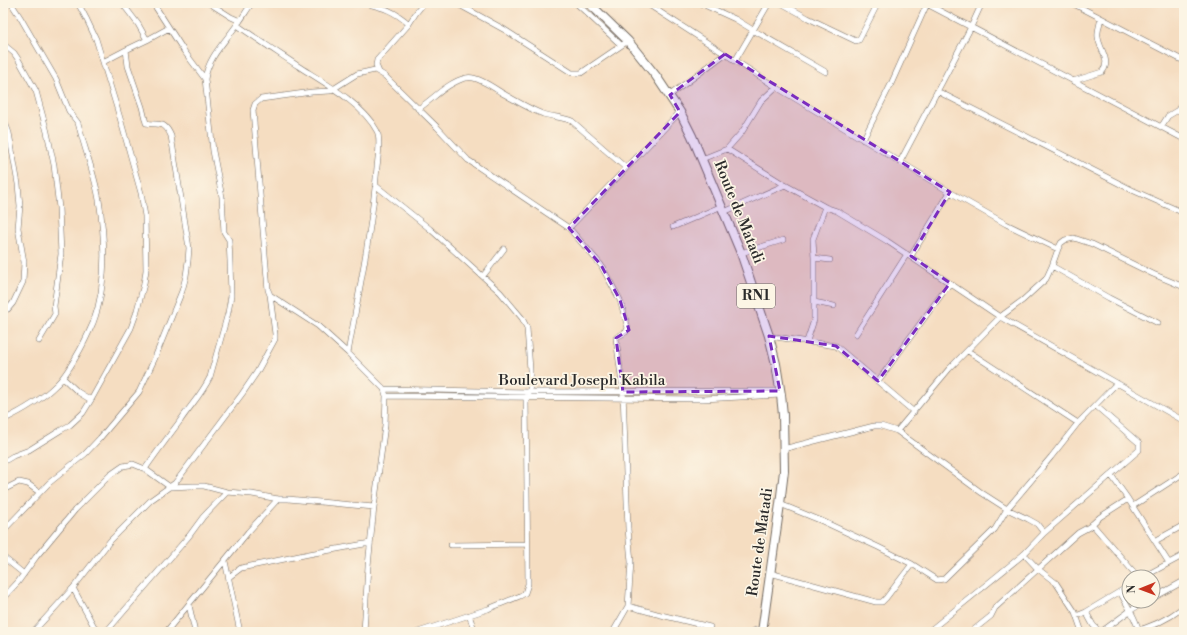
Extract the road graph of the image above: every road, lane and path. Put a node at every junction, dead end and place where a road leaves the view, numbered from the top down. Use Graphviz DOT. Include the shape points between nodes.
graph roads {
  1 [pos="10,3"];
  2 [pos="78,3"];
  3 [pos="122,3"];
  4 [pos="153,3"];
  5 [pos="209,3"];
  6 [pos="252,3"];
  7 [pos="364,3"];
  8 [pos="424,3"];
  9 [pos="456,3"];
  10 [pos="576,3"];
  11 [pos="589,3"];
  12 [pos="646,3"];
  13 [pos="700,3"];
  14 [pos="769,3"];
  15 [pos="781,3"];
  16 [pos="878,3"];
  17 [pos="982,3"];
  18 [pos="1072,3"];
  19 [pos="926,4"];
  20 [pos="1101,18"];
  21 [pos="238,23"];
  22 [pos="409,24"];
  23 [pos="971,27"];
  24 [pos="169,28"];
  25 [pos="752,30"];
  26 [pos="147,40"];
  27 [pos="624,43"];
  28 [pos="3,44"];
  29 [pos="126,50"];
  30 [pos="725,54"];
  31 [pos="735,61"];
  32 [pos="1184,61"];
  33 [pos="103,62"];
  34 [pos="379,72"];
  35 [pos="826,72"];
  36 [pos="205,79"];
  37 [pos="1073,81"];
  38 [pos="776,87"];
  39 [pos="333,88"];
  40 [pos="938,91"];
  41 [pos="670,95"];
  42 [pos="1184,99"];
  43 [pos="418,109"];
  44 [pos="680,112"];
  45 [pos="3,117"];
  46 [pos="1162,127"];
  47 [pos="1184,139"];
  48 [pos="863,140"];
  49 [pos="727,149"];
  50 [pos="702,159"];
  51 [pos="900,162"];
  52 [pos="626,168"];
  53 [pos="375,185"];
  54 [pos="785,186"];
  55 [pos="950,192"];
  56 [pos="825,207"];
  57 [pos="723,209"];
  58 [pos="1184,213"];
  59 [pos="673,227"];
  60 [pos="569,228"];
  61 [pos="783,240"];
  62 [pos="504,249"];
  63 [pos="1058,249"];
  64 [pos="742,253"];
  65 [pos="909,255"];
  66 [pos="814,258"];
  67 [pos="830,260"];
  68 [pos="1052,266"];
  69 [pos="483,276"];
  70 [pos="950,283"];
  71 [pos="1176,284"];
  72 [pos="1184,284"];
  73 [pos="1184,287"];
  74 [pos="270,295"];
  75 [pos="814,302"];
  76 [pos="834,306"];
  77 [pos="8,309"];
  78 [pos="1000,317"];
  79 [pos="1158,323"];
  80 [pos="856,334"];
  81 [pos="769,336"];
  82 [pos="39,341"];
  83 [pos="807,341"];
  84 [pos="968,351"];
  85 [pos="348,352"];
  86 [pos="63,378"];
  87 [pos="878,381"];
  88 [pos="1117,383"];
  89 [pos="384,389"];
  90 [pos="530,392"];
  91 [pos="623,392"];
  92 [pos="781,393"];
  93 [pos="386,396"];
  94 [pos="526,398"];
  95 [pos="624,398"];
  96 [pos="91,400"];
  97 [pos="1096,406"];
  98 [pos="914,412"];
  99 [pos="3,420"];
  100 [pos="1184,421"];
  101 [pos="1078,423"];
  102 [pos="897,431"];
  103 [pos="784,449"];
  104 [pos="3,462"];
  105 [pos="145,469"];
  106 [pos="1184,473"];
  107 [pos="1111,475"];
  108 [pos="170,487"];
  109 [pos="3,490"];
  110 [pos="40,492"];
  111 [pos="227,492"];
  112 [pos="278,499"];
  113 [pos="1128,499"];
  114 [pos="780,504"];
  115 [pos="1133,506"];
  116 [pos="374,507"];
  117 [pos="1007,509"];
  118 [pos="1092,524"];
  119 [pos="1184,525"];
  120 [pos="3,532"];
  121 [pos="1044,533"];
  122 [pos="1155,541"];
  123 [pos="370,543"];
  124 [pos="527,544"];
  125 [pos="451,545"];
  126 [pos="1024,554"];
  127 [pos="1184,555"];
  128 [pos="3,557"];
  129 [pos="225,561"];
  130 [pos="1169,563"];
  131 [pos="912,564"];
  132 [pos="1038,569"];
  133 [pos="1131,569"];
  134 [pos="1158,569"];
  135 [pos="770,573"];
  136 [pos="24,574"];
  137 [pos="229,577"];
  138 [pos="1184,581"];
  139 [pos="73,588"];
  140 [pos="1120,592"];
  141 [pos="1161,594"];
  142 [pos="3,598"];
  143 [pos="189,605"];
  144 [pos="628,606"];
  145 [pos="1184,607"];
  146 [pos="1131,610"];
  147 [pos="1086,612"];
  148 [pos="468,615"];
  149 [pos="1076,616"];
  150 [pos="710,627"];
  151 [pos="430,630"];
  152 [pos="764,631"];
  153 [pos="1139,631"];
  154 [pos="33,632"];
  155 [pos="97,632"];
  156 [pos="106,632"];
  157 [pos="166,632"];
  158 [pos="195,632"];
  159 [pos="240,632"];
  160 [pos="364,632"];
  161 [pos="418,632"];
  162 [pos="475,632"];
  163 [pos="613,632"];
  164 [pos="752,632"];
  165 [pos="928,632"];
  166 [pos="971,632"];
  167 [pos="1082,632"];
  168 [pos="1100,632"];
  169 [pos="1131,632"];
  1 -- 86 [label="street" via="56,79 69,111 78,122 96,184 103,237 103,281 94,322 76,359"];
  2 -- 33 [label="street" via="96,40"];
  3 -- 26 [label="street"];
  4 -- 24 [label="street"];
  5 -- 21 [label="street"];
  6 -- 21 [label="street"];
  7 -- 22 [label="street" via="386,8"];
  8 -- 22 [label="street"];
  9 -- 27 [label="street" via="505,30 572,73 581,73"];
  10 -- 27 [label="street"];
  11 -- 27 [label="highway, Route de Matadi / RN1"];
  12 -- 30 [label="street"];
  13 -- 25 [label="street"];
  14 -- 25 [label="street"];
  15 -- 16 [label="street" via="856,41 859,40"];
  17 -- 23 [label="street"];
  18 -- 20 [label="street"];
  19 -- 23 [label="street"];
  19 -- 48 [label="street"];
  20 -- 32 [label="street"];
  20 -- 37 [label="street" via="1098,38 1106,59 1105,69"];
  21 -- 36 [label="street" via="213,56 206,69"];
  21 -- 39 [label="street"];
  22 -- 34 [label="street" via="377,60"];
  23 -- 37 [label="street"];
  23 -- 40 [label="street"];
  24 -- 26 [label="street"];
  24 -- 36 [label="street"];
  25 -- 31 [label="street"];
  25 -- 35 [label="street"];
  26 -- 29 [label="street"];
  27 -- 41 [label="highway, Route de Matadi / RN1"];
  28 -- 82 [label="street" via="14,53 36,91 54,165 61,254 55,312"];
  29 -- 33 [label="street"];
  29 -- 110 [label="street" via="128,66 146,123 167,127 171,136 189,248 186,276 139,392 90,449"];
  30 -- 31 [label="street"];
  30 -- 41 [label="street"];
  31 -- 38 [label="street"];
  33 -- 96 [label="street" via="141,193 145,216 146,270 141,298 131,328"];
  34 -- 39 [label="street" via="375,70 357,74"];
  34 -- 43 [label="street"];
  36 -- 105 [label="street" via="213,151 222,197 224,232 229,240 231,296 207,384"];
  37 -- 46 [label="street"];
  38 -- 48 [label="street"];
  38 -- 49 [label="street" via="761,101 742,132"];
  39 -- 53 [label="street" via="368,118 378,132"];
  39 -- 74 [label="street" via="330,91 261,99 253,110"];
  40 -- 51 [label="street"];
  40 -- 58 [label="street" via="1125,186"];
  41 -- 44 [label="highway, Route de Matadi / RN1"];
  42 -- 46 [label="street" via="1178,110 1168,116"];
  43 -- 52 [label="street" via="442,89 467,77 478,79 542,114 572,121"];
  43 -- 60 [label="street" via="468,160"];
  44 -- 50 [label="highway, Route de Matadi / RN1"];
  44 -- 52 [label="street"];
  45 -- 77 [label="street" via="9,133 18,184 18,228 24,262 23,282"];
  46 -- 47 [label="street"];
  48 -- 51 [label="street"];
  49 -- 50 [label="street"];
  49 -- 54 [label="street"];
  50 -- 57 [label="highway, Route de Matadi / RN1"];
  51 -- 55 [label="street"];
  52 -- 60 [label="street"];
  53 -- 69 [label="street"];
  53 -- 85 [label="street"];
  54 -- 56 [label="street"];
  54 -- 57 [label="street"];
  55 -- 63 [label="street" via="1006,224"];
  55 -- 65 [label="street"];
  56 -- 65 [label="street" via="837,211"];
  56 -- 66 [label="street" via="813,239"];
  57 -- 59 [label="street"];
  57 -- 64 [label="highway, Route de Matadi / RN1"];
  60 -- 91 [label="street" via="601,265 620,300 628,328 616,338"];
  61 -- 64 [label="street"];
  62 -- 69 [label="street"];
  63 -- 68 [label="street"];
  63 -- 71 [label="street" via="1065,240 1074,238"];
  64 -- 81 [label="highway, Route de Matadi / RN1"];
  65 -- 70 [label="street"];
  65 -- 80 [label="street"];
  66 -- 67 [label="street"];
  66 -- 75 [label="street"];
  68 -- 78 [label="street" via="1046,279"];
  68 -- 79 [label="street"];
  69 -- 90 [label="street" via="500,292 528,328"];
  70 -- 78 [label="street"];
  70 -- 87 [label="street"];
  71 -- 72 [label="street"];
  71 -- 73 [label="street"];
  74 -- 85 [label="street" via="318,326"];
  74 -- 108 [label="street" via="275,339 242,394"];
  75 -- 76 [label="street"];
  75 -- 83 [label="street" via="814,320"];
  78 -- 84 [label="street"];
  78 -- 88 [label="street"];
  81 -- 83 [label="street"];
  81 -- 92 [label="highway, Route de Matadi / RN1"];
  83 -- 87 [label="street" via="832,344 840,348"];
  84 -- 98 [label="street" via="949,369"];
  84 -- 101 [label="street"];
  85 -- 89 [label="street"];
  86 -- 96 [label="street"];
  86 -- 99 [label="street" via="35,402"];
  87 -- 98 [label="street"];
  88 -- 97 [label="street"];
  88 -- 100 [label="street"];
  89 -- 90 [label="street, Boulevard Joseph Kabila"];
  89 -- 93 [label="street"];
  90 -- 91 [label="street, Boulevard Joseph Kabila"];
  90 -- 94 [label="street"];
  91 -- 92 [label="street, Boulevard Joseph Kabila"];
  91 -- 95 [label="street"];
  92 -- 95 [label="street, Boulevard Joseph Kabila" via="703,399"];
  92 -- 103 [label="highway, Route de Matadi / RN1"];
  93 -- 94 [label="street, Boulevard Joseph Kabila"];
  93 -- 116 [label="street" via="385,425"];
  94 -- 95 [label="street, Boulevard Joseph Kabila"];
  94 -- 124 [label="street"];
  95 -- 144 [label="street" via="631,562"];
  96 -- 104 [label="street" via="83,413 70,424 29,450"];
  97 -- 101 [label="street"];
  97 -- 107 [label="street" via="1138,443 1140,448"];
  98 -- 102 [label="street"];
  101 -- 117 [label="street"];
  102 -- 103 [label="street" via="874,426"];
  102 -- 117 [label="street"];
  103 -- 114 [label="highway, Route de Matadi / RN1"];
  105 -- 108 [label="street"];
  105 -- 136 [label="street" via="136,465 123,466 110,475 68,519"];
  106 -- 115 [label="street"];
  107 -- 113 [label="street"];
  107 -- 121 [label="street"];
  108 -- 111 [label="street" via="204,486"];
  108 -- 139 [label="street" via="151,500 110,541"];
  109 -- 110 [label="street" via="19,482 28,484"];
  110 -- 120 [label="street"];
  111 -- 112 [label="street"];
  111 -- 156 [label="street"];
  112 -- 116 [label="street"];
  112 -- 129 [label="street"];
  113 -- 115 [label="street"];
  113 -- 118 [label="street"];
  114 -- 131 [label="street"];
  114 -- 135 [label="highway, Route de Matadi / RN1"];
  115 -- 122 [label="street"];
  116 -- 123 [label="street"];
  117 -- 121 [label="street" via="1028,518"];
  117 -- 131 [label="street" via="995,529 944,579 937,580"];
  118 -- 132 [label="street"];
  118 -- 133 [label="street"];
  119 -- 122 [label="street"];
  121 -- 126 [label="street"];
  122 -- 130 [label="street"];
  123 -- 137 [label="street" via="241,568"];
  123 -- 160 [label="street"];
  124 -- 125 [label="street"];
  124 -- 148 [label="street" via="528,584 525,593"];
  126 -- 132 [label="street"];
  126 -- 165 [label="street"];
  127 -- 130 [label="street"];
  128 -- 136 [label="street"];
  129 -- 137 [label="street"];
  129 -- 143 [label="street"];
  130 -- 134 [label="street"];
  131 -- 135 [label="street" via="882,602"];
  132 -- 149 [label="street" via="1056,583"];
  132 -- 166 [label="street" via="995,608 991,616"];
  135 -- 152 [label="highway, Route de Matadi / RN1"];
  136 -- 142 [label="street"];
  137 -- 159 [label="street"];
  138 -- 141 [label="street"];
  139 -- 154 [label="street"];
  139 -- 155 [label="street"];
  140 -- 146 [label="street"];
  140 -- 147 [label="street"];
  143 -- 157 [label="street"];
  143 -- 158 [label="street"];
  144 -- 150 [label="street"];
  144 -- 163 [label="street"];
  145 -- 153 [label="street" via="1165,620"];
  146 -- 153 [label="street"];
  146 -- 168 [label="street"];
  147 -- 149 [label="street"];
  147 -- 168 [label="street"];
  148 -- 151 [label="street"];
  148 -- 162 [label="street"];
  149 -- 167 [label="street"];
  151 -- 161 [label="street"];
  152 -- 164 [label="street"];
  153 -- 169 [label="street"];
}
